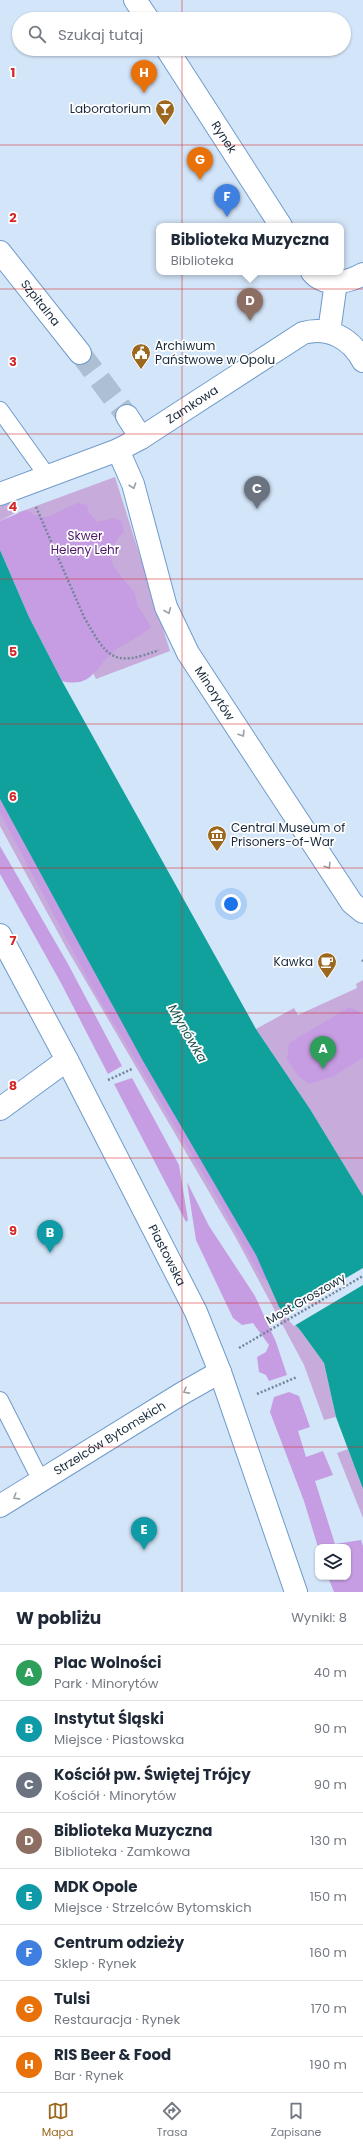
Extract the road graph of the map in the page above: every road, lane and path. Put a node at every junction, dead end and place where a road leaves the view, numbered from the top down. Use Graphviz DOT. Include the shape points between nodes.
graph roads {
  1 [pos="135,0"];
  2 [pos="143,12"];
  3 [pos="172,56"];
  4 [pos="279,223"];
  5 [pos="0,252"];
  6 [pos="363,274"];
  7 [pos="314,275"];
  8 [pos="336,282"];
  9 [pos="329,332"];
  10 [pos="80,353"];
  11 [pos="363,361"];
  12 [pos="0,410"];
  13 [pos="127,416"];
  14 [pos="140,438"];
  15 [pos="118,450"];
  16 [pos="48,477"];
  17 [pos="4,492"];
  18 [pos="33,501"];
  19 [pos="181,640"];
  20 [pos="363,912"];
  21 [pos="0,934"];
  22 [pos="67,1060"];
  23 [pos="132,1069"];
  24 [pos="108,1080"];
  25 [pos="0,1109"];
  26 [pos="363,1276"];
  27 [pos="238,1348"];
  28 [pos="220,1372"];
  29 [pos="297,1377"];
  30 [pos="257,1394"];
  31 [pos="0,1400"];
  32 [pos="41,1481"];
  33 [pos="0,1506"];
  34 [pos="296,1592"];
  1 -- 2 [label="street"];
  3 -- 4 [label="street, Rynek"];
  5 -- 10 [label="street, Szpitalna"];
  6 -- 8 [label="street"];
  7 -- 8 [label="street" via="324,281"];
  8 -- 9 [label="street"];
  9 -- 11 [label="street, Zamkowa" via="345,338"];
  9 -- 14 [label="street, Zamkowa" via="315,330 303,333"];
  12 -- 16 [label="lane"];
  13 -- 14 [label="street"];
  14 -- 15 [label="street, Zamkowa"];
  15 -- 16 [label="street, Zamkowa"];
  15 -- 19 [label="street, Minorytów, one-way" via="133,484 166,607"];
  16 -- 17 [label="street, Zamkowa"];
  18 -- 19 [label="path" via="84,617 109,652 118,660 129,660 145,656"];
  19 -- 20 [label="street, Minorytów, one-way" via="352,902"];
  21 -- 22 [label="street, Piastowska"];
  22 -- 25 [label="street"];
  22 -- 28 [label="street, Piastowska" via="196,1312"];
  23 -- 24 [label="path"];
  26 -- 27 [label="path, Most Groszowy"];
  28 -- 32 [label="street, Strzelców Bytomskich, one-way"];
  28 -- 34 [label="street, Piastowska"];
  29 -- 30 [label="path"];
  31 -- 32 [label="lane"];
  32 -- 33 [label="street, Strzelców Bytomskich, one-way"];
}
